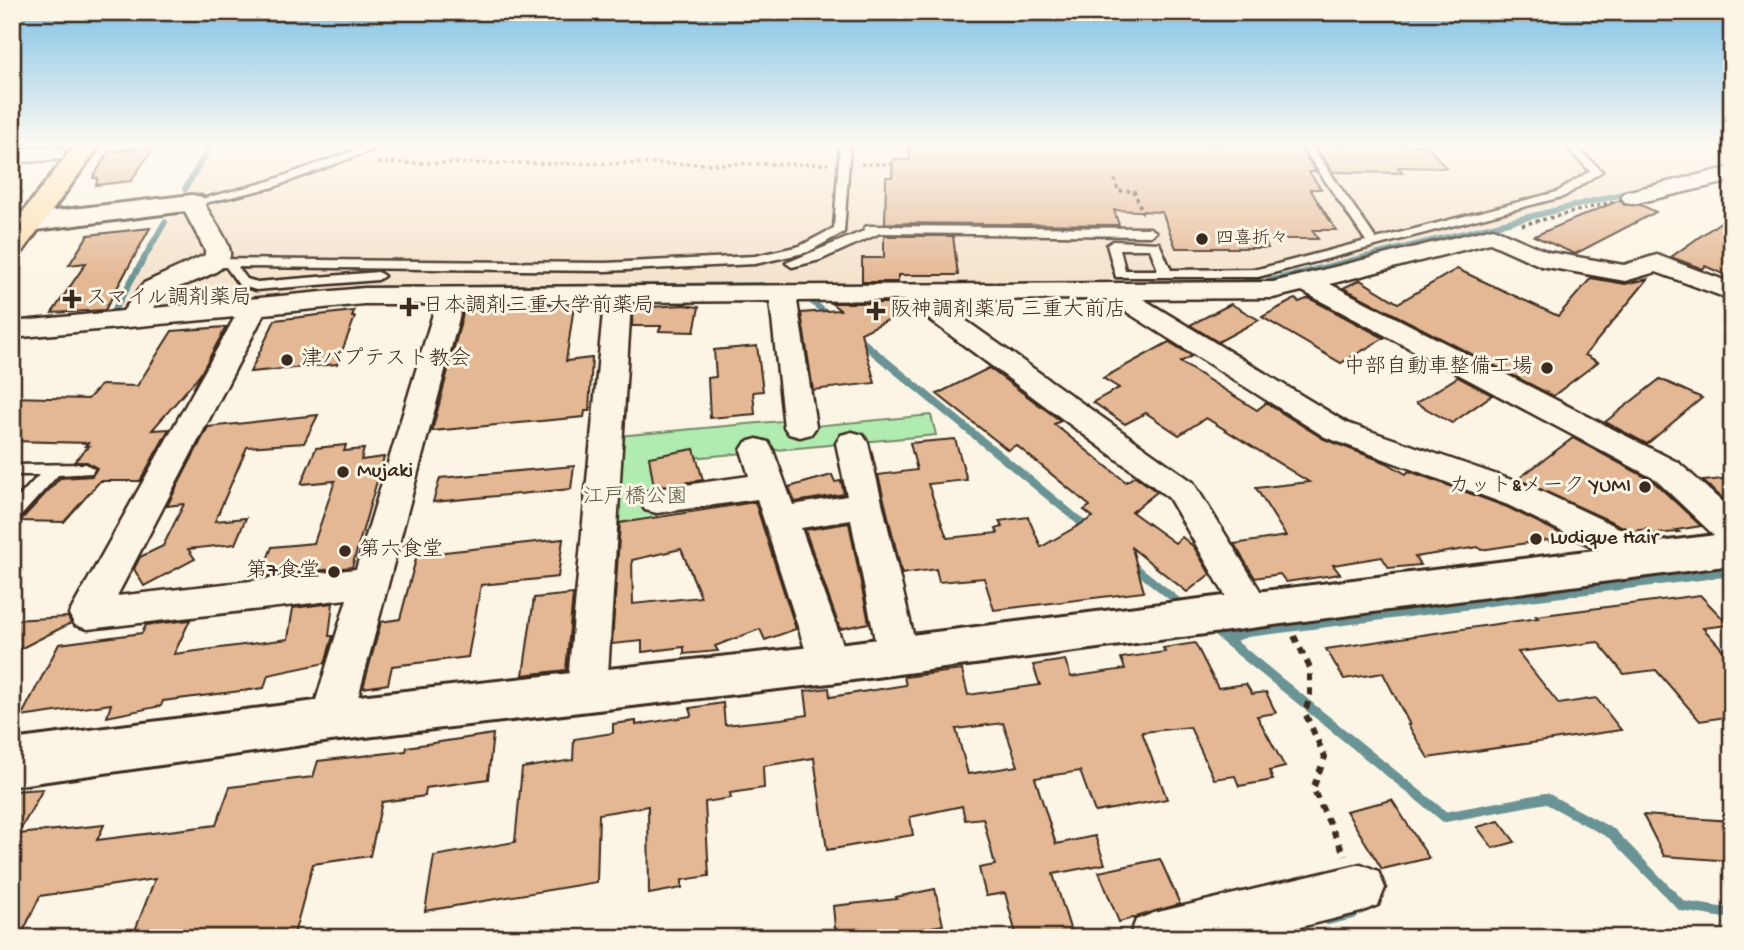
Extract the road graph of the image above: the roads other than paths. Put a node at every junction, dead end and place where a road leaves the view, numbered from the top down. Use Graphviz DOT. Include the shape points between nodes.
graph roads {
  1 [pos="35,189"];
  2 [pos="46,189"];
  3 [pos="250,189"];
  4 [pos="843,189"];
  5 [pos="1337,189"];
  6 [pos="1568,189"];
  7 [pos="1666,189"];
  8 [pos="1633,197"];
  9 [pos="192,202"];
  10 [pos="18,219"];
  11 [pos="841,228"];
  12 [pos="878,229"];
  13 [pos="1372,242"];
  14 [pos="12,246"];
  15 [pos="1155,246"];
  16 [pos="221,264"];
  17 [pos="1166,274"];
  18 [pos="1306,282"];
  19 [pos="1113,292"];
  20 [pos="1732,292"];
  21 [pos="911,293"];
  22 [pos="783,294"];
  23 [pos="618,295"];
  24 [pos="452,296"];
  25 [pos="254,306"];
  26 [pos="135,313"];
  27 [pos="12,330"];
  28 [pos="800,427"];
  29 [pos="852,443"];
  30 [pos="757,450"];
  31 [pos="86,469"];
  32 [pos="12,470"];
  33 [pos="53,470"];
  34 [pos="769,485"];
  35 [pos="657,501"];
  36 [pos="865,506"];
  37 [pos="12,515"];
  38 [pos="781,519"];
  39 [pos="1732,532"];
  40 [pos="1732,549"];
  41 [pos="1651,559"];
  42 [pos="369,582"];
  43 [pos="1266,609"];
  44 [pos="898,655"];
  45 [pos="830,664"];
  46 [pos="587,690"];
  47 [pos="331,720"];
  48 [pos="12,762"];
  49 [pos="1361,888"];
  50 [pos="1154,938"];
  1 -- 10 [label="highway"];
  2 -- 10 [label="highway"];
  3 -- 9 [label="lane"];
  4 -- 11 [label="lane"];
  5 -- 13 [label="lane"];
  6 -- 13 [label="lane"];
  7 -- 8 [label="street"];
  9 -- 10 [label="street"];
  9 -- 16 [label="street"];
  10 -- 14 [label="highway"];
  11 -- 12 [label="lane"];
  11 -- 16 [label="lane" via="804,250 755,260 605,267"];
  12 -- 15 [label="lane" via="1148,226"];
  12 -- 16 [label="lane" via="802,262 707,271 369,276 265,286 243,282"];
  13 -- 17 [label="lane" via="1258,273"];
  15 -- 17 [label="lane"];
  15 -- 17 [label="lane" via="1113,245 1120,274"];
  16 -- 26 [label="street" via="153,289"];
  18 -- 19 [label="street" via="1272,290"];
  18 -- 20 [label="street" via="1493,235 1541,258 1625,273 1657,263"];
  18 -- 39 [label="street" via="1667,471"];
  19 -- 21 [label="street"];
  19 -- 41 [label="street" via="1336,430 1520,496"];
  21 -- 22 [label="street"];
  21 -- 43 [label="street" via="1181,490"];
  22 -- 23 [label="street"];
  22 -- 28 [label="street"];
  23 -- 24 [label="street"];
  23 -- 46 [label="street"];
  24 -- 25 [label="street" via="365,296"];
  24 -- 42 [label="street"];
  25 -- 26 [label="street"];
  25 -- 42 [label="street" via="88,614"];
  26 -- 27 [label="street"];
  29 -- 36 [label="street"];
  30 -- 34 [label="street"];
  31 -- 33 [label="lane"];
  32 -- 33 [label="lane"];
  33 -- 37 [label="lane"];
  34 -- 35 [label="street"];
  34 -- 38 [label="street"];
  36 -- 38 [label="street"];
  36 -- 44 [label="street"];
  38 -- 45 [label="street"];
  40 -- 41 [label="street"];
  41 -- 43 [label="street"];
  42 -- 47 [label="street"];
  43 -- 44 [label="street"];
  44 -- 45 [label="street"];
  45 -- 46 [label="street"];
  46 -- 47 [label="street"];
  47 -- 48 [label="street"];
  49 -- 50 [label="street"];
}
